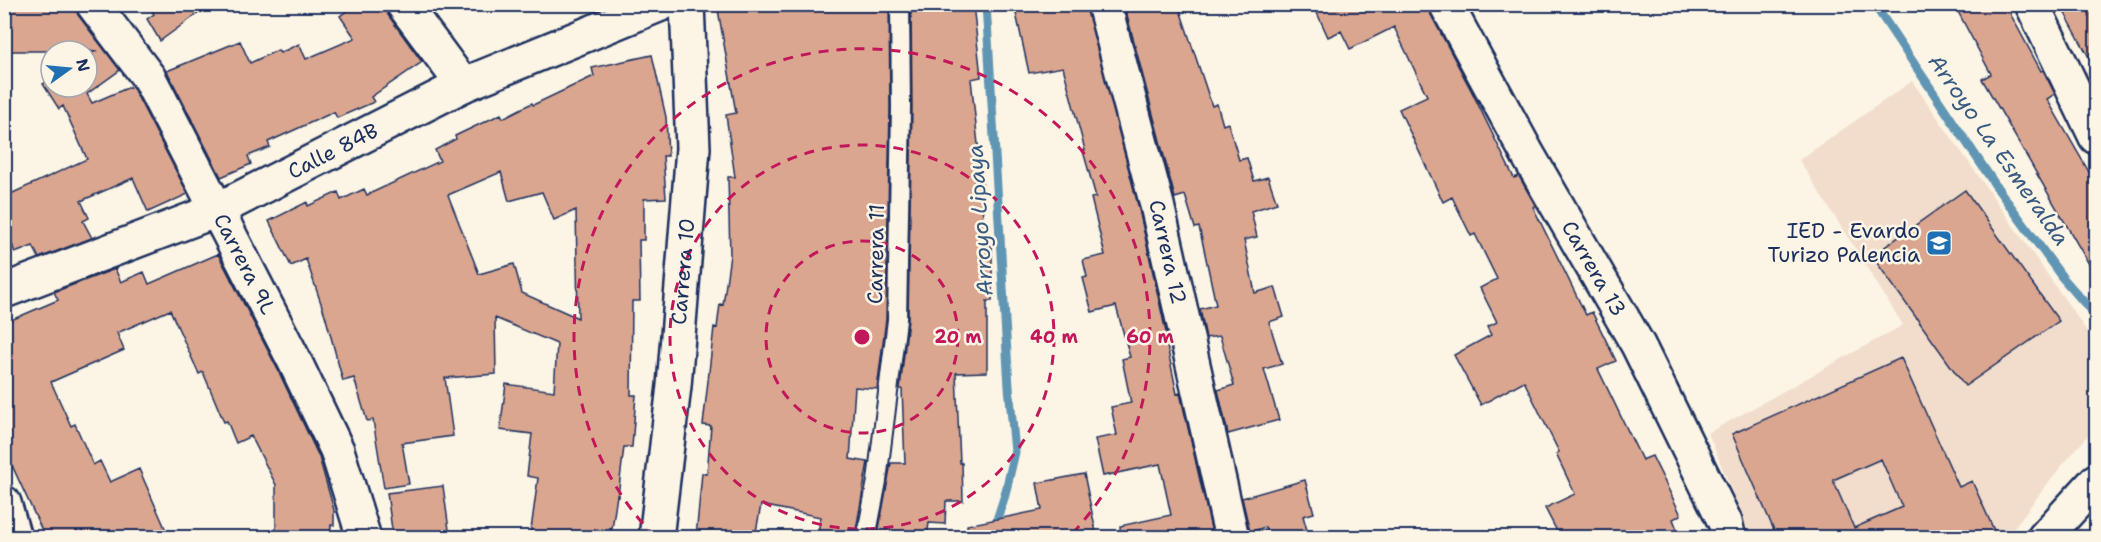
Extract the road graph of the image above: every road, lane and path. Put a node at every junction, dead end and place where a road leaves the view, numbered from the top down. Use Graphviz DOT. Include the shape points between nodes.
graph roads {
  1 [pos="93,4"];
  2 [pos="403,4"];
  3 [pos="661,4"];
  4 [pos="687,4"];
  5 [pos="900,4"];
  6 [pos="1104,4"];
  7 [pos="1446,4"];
  8 [pos="2032,4"];
  9 [pos="463,85"];
  10 [pos="2097,137"];
  11 [pos="217,210"];
  12 [pos="4,291"];
  13 [pos="2097,481"];
  14 [pos="4,503"];
  15 [pos="14,537"];
  16 [pos="364,537"];
  17 [pos="656,537"];
  18 [pos="866,537"];
  19 [pos="1232,537"];
  20 [pos="1729,537"];
  21 [pos="2044,537"];
  1 -- 11 [label="street, Carrera 9L" via="149,78"];
  2 -- 9 [label="street"];
  3 -- 9 [label="street, Calle 84B"];
  4 -- 17 [label="street, Carrera 10" via="693,148 674,386"];
  5 -- 18 [label="lane, Carrera 11" via="897,320"];
  6 -- 19 [label="street, Carrera 12" via="1158,205"];
  7 -- 20 [label="street, Carrera 13" via="1638,345"];
  8 -- 10 [label="street"];
  9 -- 11 [label="street, Calle 84B"];
  11 -- 12 [label="street, Calle 84B"];
  11 -- 16 [label="street, Carrera 9L" via="337,450"];
  13 -- 21 [label="street"];
  14 -- 15 [label="street"];
}
